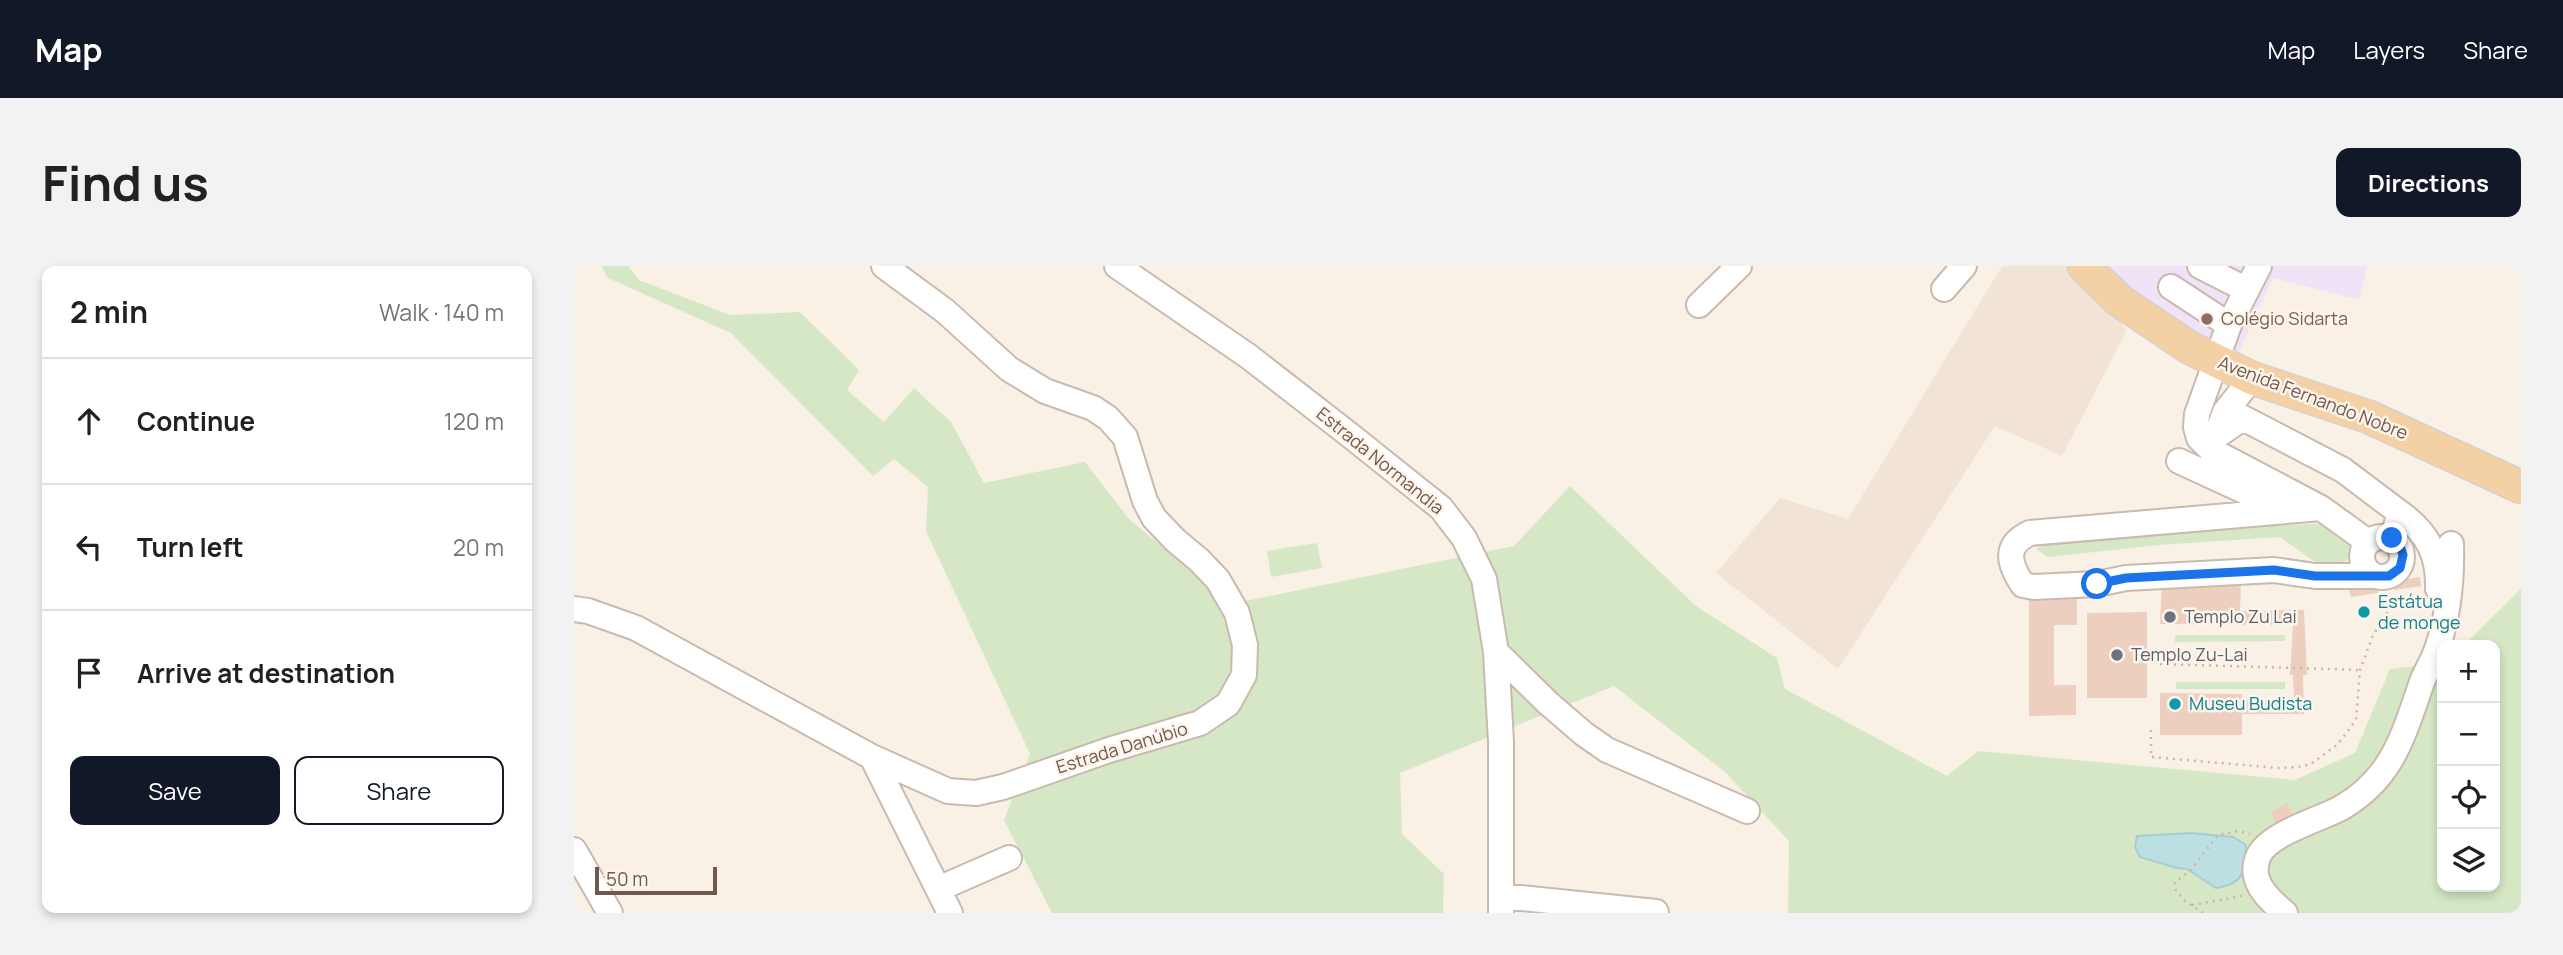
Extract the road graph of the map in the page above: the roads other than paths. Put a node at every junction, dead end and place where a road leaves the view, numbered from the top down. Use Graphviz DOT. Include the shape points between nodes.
graph roads {
  1 [pos="884,266"];
  2 [pos="915,266"];
  3 [pos="1117,266"];
  4 [pos="1738,266"];
  5 [pos="1964,266"];
  6 [pos="2084,266"];
  7 [pos="2200,266"];
  8 [pos="2259,266"];
  9 [pos="2171,286"];
  10 [pos="1944,289"];
  11 [pos="2247,290"];
  12 [pos="1699,305"];
  13 [pos="944,311"];
  14 [pos="2229,325"];
  15 [pos="2216,361"];
  16 [pos="2252,378"];
  17 [pos="2213,444"];
  18 [pos="2179,461"];
  19 [pos="2521,487"];
  20 [pos="2321,508"];
  21 [pos="2284,510"];
  22 [pos="2400,513"];
  23 [pos="2392,538"];
  24 [pos="2368,542"];
  25 [pos="2451,544"];
  26 [pos="2375,576"];
  27 [pos="574,609"];
  28 [pos="1496,652"];
  29 [pos="2423,678"];
  30 [pos="872,757"];
  31 [pos="1747,811"];
  32 [pos="574,850"];
  33 [pos="1009,858"];
  34 [pos="938,889"];
  35 [pos="1502,904"];
  36 [pos="1656,912"];
  37 [pos="610,913"];
  38 [pos="950,913"];
  39 [pos="2285,913"];
  1 -- 13 [label="street, Estrada Danúbio"];
  2 -- 13 [label="street"];
  3 -- 28 [label="street, Estrada Normandia" via="1248,356 1441,508 1464,538 1484,579"];
  4 -- 12 [label="street"];
  5 -- 10 [label="street"];
  6 -- 15 [label="main road, Avenida Fernando Nobre" via="2120,302"];
  7 -- 11 [label="street"];
  8 -- 11 [label="street"];
  9 -- 14 [label="street"];
  11 -- 14 [label="street"];
  13 -- 30 [label="street, Estrada Danúbio" via="1009,369 1045,391 1093,408 1125,437 1154,518 1212,573 1237,613 1245,645 1244,675 1228,704 1200,723 976,793 947,791"];
  14 -- 15 [label="street"];
  15 -- 16 [label="main road, Avenida Fernando Nobre"];
  15 -- 17 [label="street" via="2196,427 2199,438"];
  16 -- 17 [label="street" via="2225,412"];
  16 -- 19 [label="main road, Avenida Fernando Nobre" via="2369,417"];
  17 -- 20 [label="street"];
  17 -- 22 [label="street" via="2243,418 2343,470"];
  18 -- 21 [label="street"];
  20 -- 21 [label="street"];
  20 -- 24 [label="street"];
  21 -- 26 [label="street" via="2030,533 2017,539 2011,558 2023,585 2034,587 2262,570"];
  22 -- 23 [label="street"];
  22 -- 29 [label="street" via="2431,545 2439,574"];
  23 -- 24 [label="street" via="2379,536"];
  23 -- 26 [label="street" via="2403,555 2400,568 2389,576"];
  24 -- 26 [label="street" via="2362,561"];
  25 -- 29 [label="street" via="2450,600 2438,648"];
  27 -- 30 [label="street, Estrada Danúbio" via="636,628"];
  28 -- 31 [label="street" via="1557,711 1607,750"];
  28 -- 35 [label="street, Estrada Normandia"];
  29 -- 39 [label="street" via="2400,743 2387,769 2366,792 2268,844 2259,856 2258,884"];
  30 -- 34 [label="street"];
  32 -- 37 [label="street"];
  33 -- 34 [label="street"];
  34 -- 38 [label="street"];
  35 -- 36 [label="street"];
}
